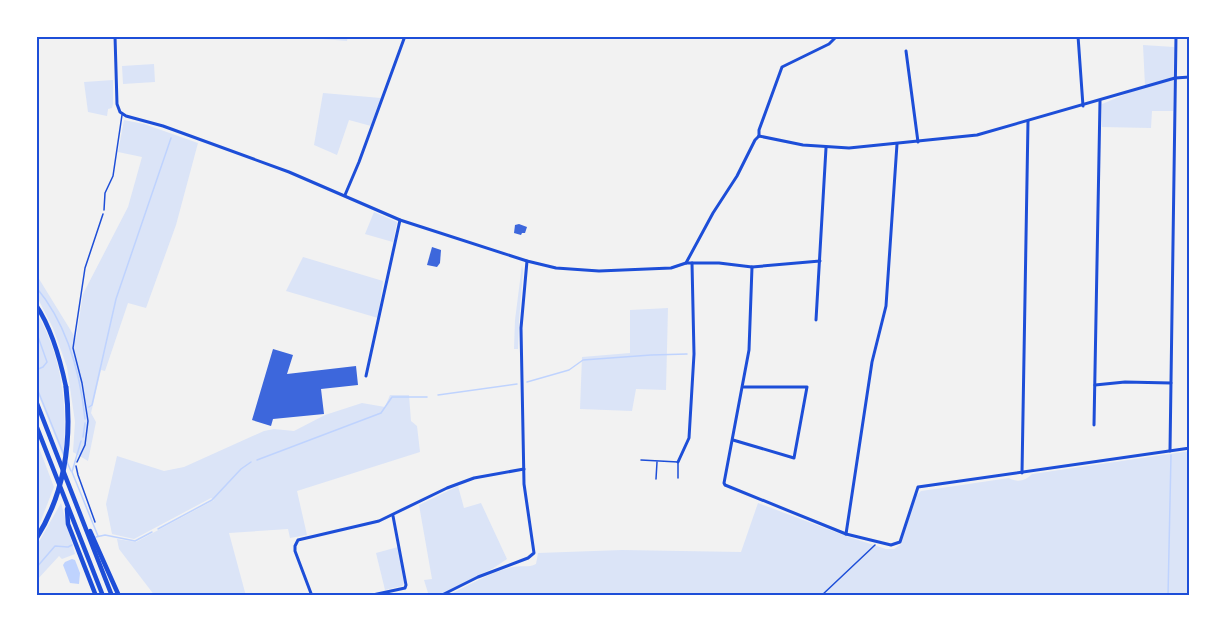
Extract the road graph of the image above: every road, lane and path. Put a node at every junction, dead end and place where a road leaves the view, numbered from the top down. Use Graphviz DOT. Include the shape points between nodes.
graph roads {
  1 [pos="115,36"];
  2 [pos="405,36"];
  3 [pos="837,36"];
  4 [pos="1078,36"];
  5 [pos="1176,36"];
  6 [pos="906,51"];
  7 [pos="1190,77"];
  8 [pos="1175,78"];
  9 [pos="1100,101"];
  10 [pos="1083,106"];
  11 [pos="122,114"];
  12 [pos="1028,122"];
  13 [pos="759,136"];
  14 [pos="918,142"];
  15 [pos="897,144"];
  16 [pos="826,148"];
  17 [pos="345,195"];
  18 [pos="104,210"];
  19 [pos="400,220"];
  20 [pos="526,261"];
  21 [pos="820,261"];
  22 [pos="686,263"];
  23 [pos="692,263"];
  24 [pos="752,267"];
  25 [pos="36,304"];
  26 [pos="816,320"];
  27 [pos="366,376"];
  28 [pos="1171,383"];
  29 [pos="1095,385"];
  30 [pos="66,387"];
  31 [pos="743,387"];
  32 [pos="36,401"];
  33 [pos="36,425"];
  34 [pos="1094,425"];
  35 [pos="732,440"];
  36 [pos="1190,448"];
  37 [pos="1170,452"];
  38 [pos="641,460"];
  39 [pos="657,461"];
  40 [pos="678,462"];
  41 [pos="76,466"];
  42 [pos="524,469"];
  43 [pos="1022,473"];
  44 [pos="678,478"];
  45 [pos="656,479"];
  46 [pos="65,500"];
  47 [pos="78,507"];
  48 [pos="393,516"];
  49 [pos="95,522"];
  50 [pos="846,534"];
  51 [pos="36,539"];
  52 [pos="878,542"];
  53 [pos="96,596"];
  54 [pos="103,596"];
  55 [pos="112,596"];
  56 [pos="119,596"];
  57 [pos="312,596"];
  58 [pos="368,596"];
  59 [pos="440,596"];
  60 [pos="821,596"];
  1 -- 11 [label="street" via="117,104"];
  2 -- 17 [label="street"];
  3 -- 13 [label="street" via="829,44 782,67"];
  4 -- 10 [label="street"];
  5 -- 8 [label="street"];
  6 -- 14 [label="street"];
  7 -- 8 [label="street"];
  8 -- 9 [label="street"];
  8 -- 28 [label="street"];
  9 -- 10 [label="street"];
  9 -- 29 [label="street"];
  10 -- 12 [label="street"];
  11 -- 17 [label="street"];
  11 -- 18 [label="lane"];
  12 -- 14 [label="street" via="977,135"];
  12 -- 43 [label="street"];
  13 -- 16 [label="street"];
  13 -- 22 [label="street"];
  14 -- 15 [label="street"];
  15 -- 16 [label="street"];
  15 -- 50 [label="street" via="886,306 872,362"];
  16 -- 21 [label="street"];
  17 -- 19 [label="street"];
  18 -- 41 [label="path" via="86,268 73,348 88,421 85,445"];
  19 -- 20 [label="street"];
  19 -- 27 [label="street"];
  20 -- 22 [label="street" via="599,272 671,268"];
  20 -- 42 [label="street" via="521,328"];
  21 -- 24 [label="street"];
  21 -- 26 [label="street"];
  22 -- 23 [label="street"];
  23 -- 24 [label="street"];
  23 -- 40 [label="street" via="694,354 689,438"];
  24 -- 31 [label="street" via="751,335"];
  25 -- 30 [label="main road" via="50,331"];
  28 -- 29 [label="street"];
  28 -- 37 [label="street"];
  29 -- 34 [label="street"];
  30 -- 51 [label="highway" via="69,427 62,481"];
  31 -- 35 [label="street"];
  31 -- 35 [label="street" via="807,387 794,458"];
  32 -- 47 [label="main road"];
  33 -- 46 [label="main road"];
  35 -- 50 [label="street" via="725,486"];
  36 -- 37 [label="street"];
  37 -- 43 [label="street"];
  38 -- 39 [label="lane"];
  39 -- 40 [label="lane"];
  39 -- 45 [label="lane"];
  40 -- 44 [label="lane"];
  41 -- 49 [label="lane"];
  42 -- 48 [label="street" via="474,478"];
  42 -- 59 [label="street" via="534,553"];
  43 -- 52 [label="street" via="918,487 900,542"];
  46 -- 53 [label="main road" via="68,524"];
  46 -- 54 [label="main road"];
  47 -- 55 [label="main road"];
  47 -- 56 [label="main road"];
  48 -- 57 [label="street" via="296,542 295,550"];
  48 -- 58 [label="street" via="406,585"];
  50 -- 52 [label="street"];
  52 -- 60 [label="path"];
}
